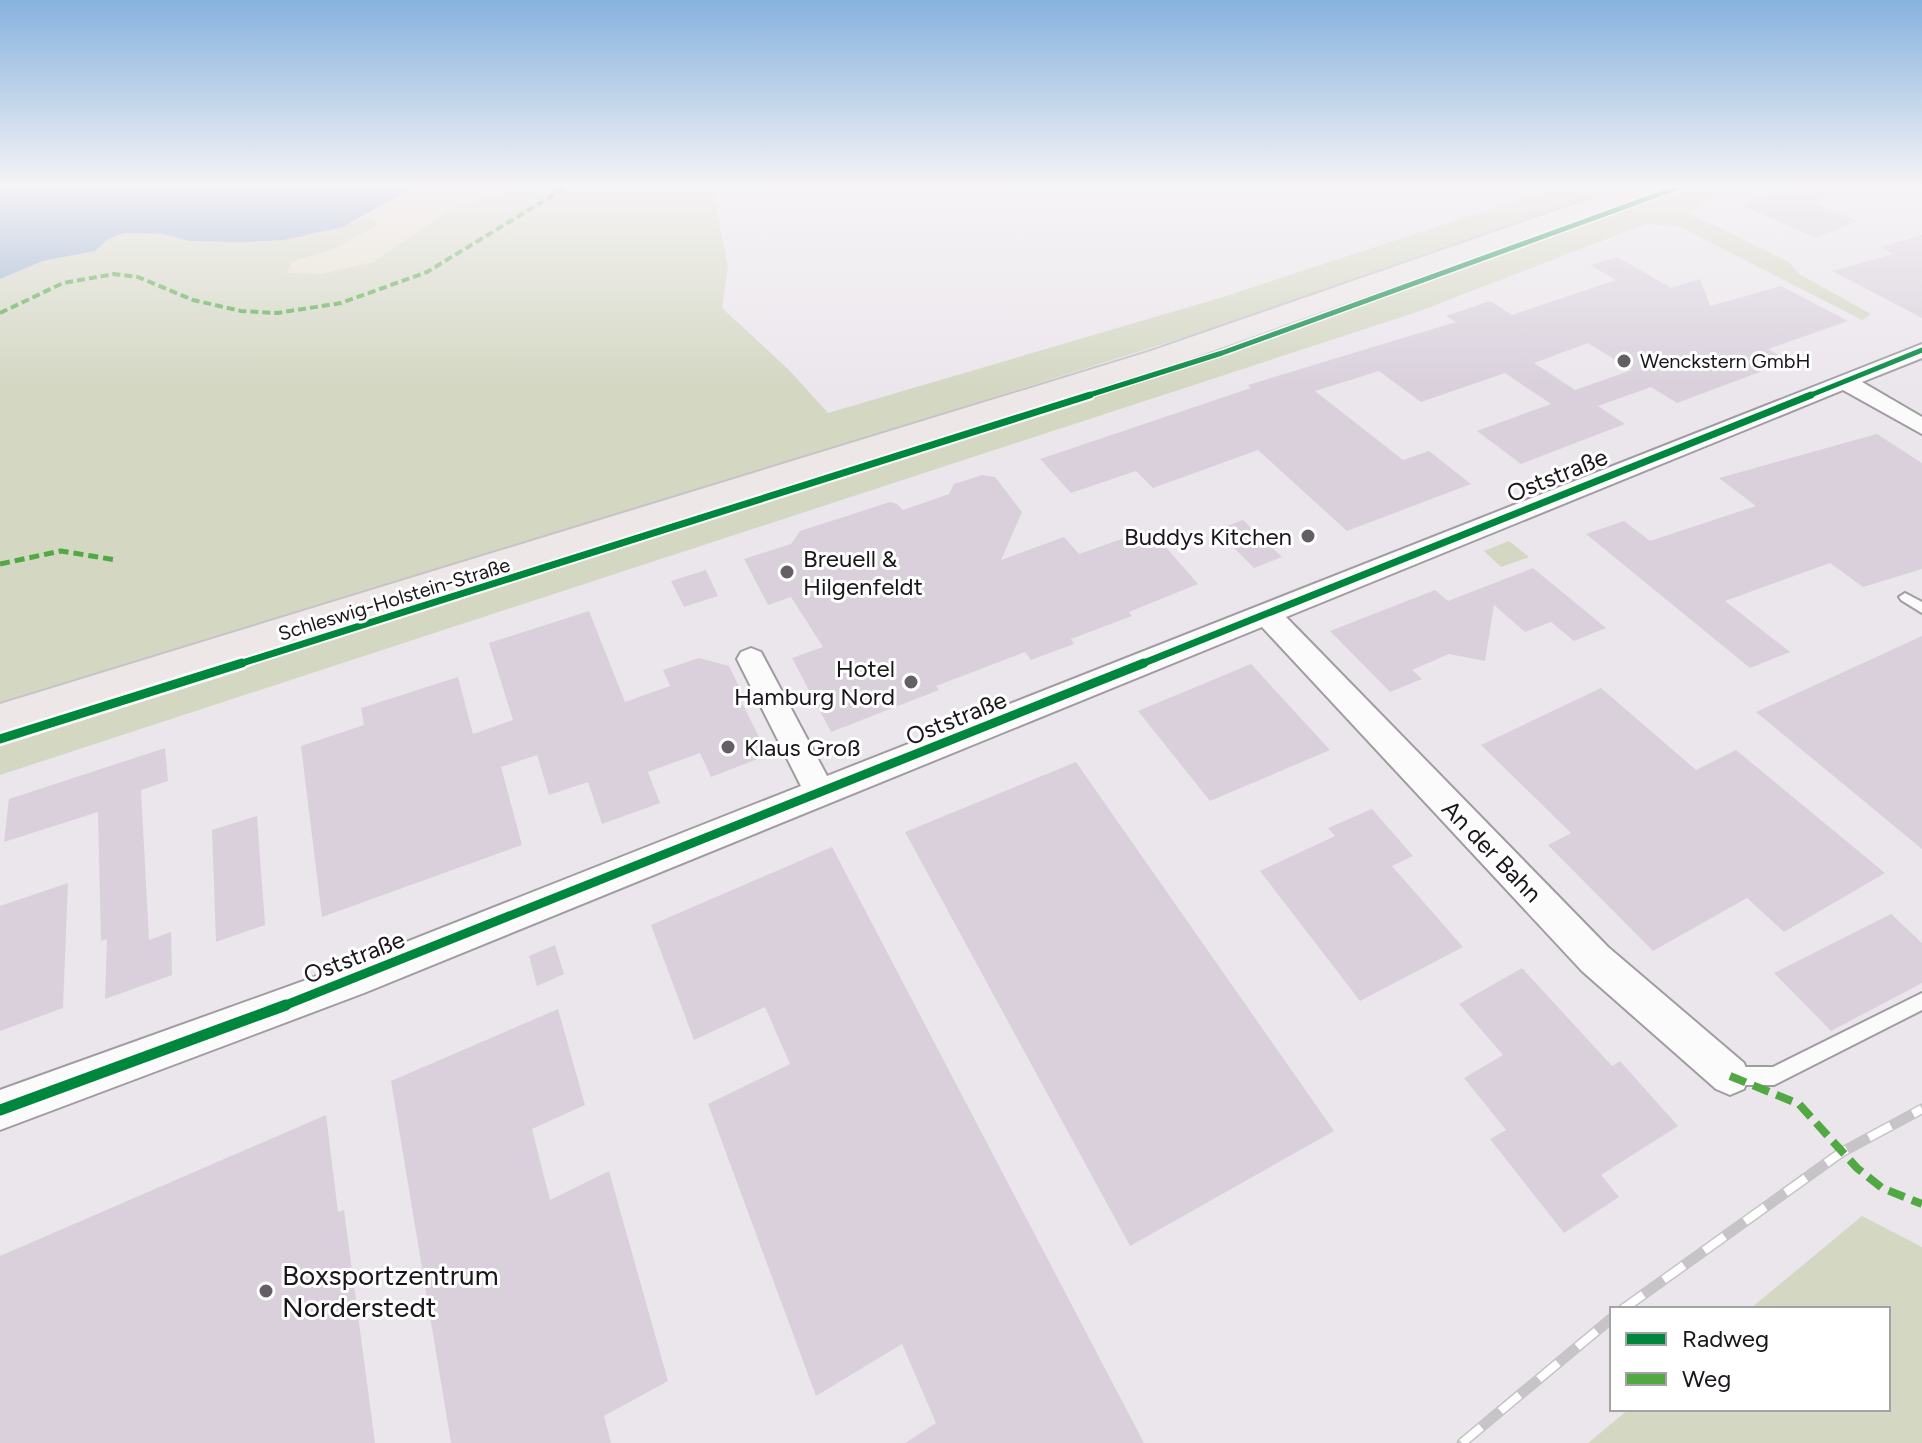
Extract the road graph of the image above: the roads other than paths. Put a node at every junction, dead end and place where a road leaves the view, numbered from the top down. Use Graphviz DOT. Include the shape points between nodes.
graph roads {
  1 [pos="1460,253"];
  2 [pos="1922,350"];
  3 [pos="1843,380"];
  4 [pos="1922,427"];
  5 [pos="1905,597"];
  6 [pos="1922,608"];
  7 [pos="1266,613"];
  8 [pos="751,659"];
  9 [pos="0,721"];
  10 [pos="820,793"];
  11 [pos="1922,1001"];
  12 [pos="1730,1076"];
  13 [pos="0,1110"];
  1 -- 9 [label="main road, Schleswig-Holstein-Straße" via="1159,359"];
  2 -- 3 [label="street, Oststraße"];
  3 -- 4 [label="street"];
  3 -- 7 [label="street, Oststraße"];
  5 -- 6 [label="lane"];
  7 -- 10 [label="street, Oststraße"];
  7 -- 12 [label="street, An der Bahn" via="1595,959"];
  8 -- 10 [label="street"];
  10 -- 13 [label="street, Oststraße" via="351,981"];
  11 -- 12 [label="lane" via="1774,1076"];
}
